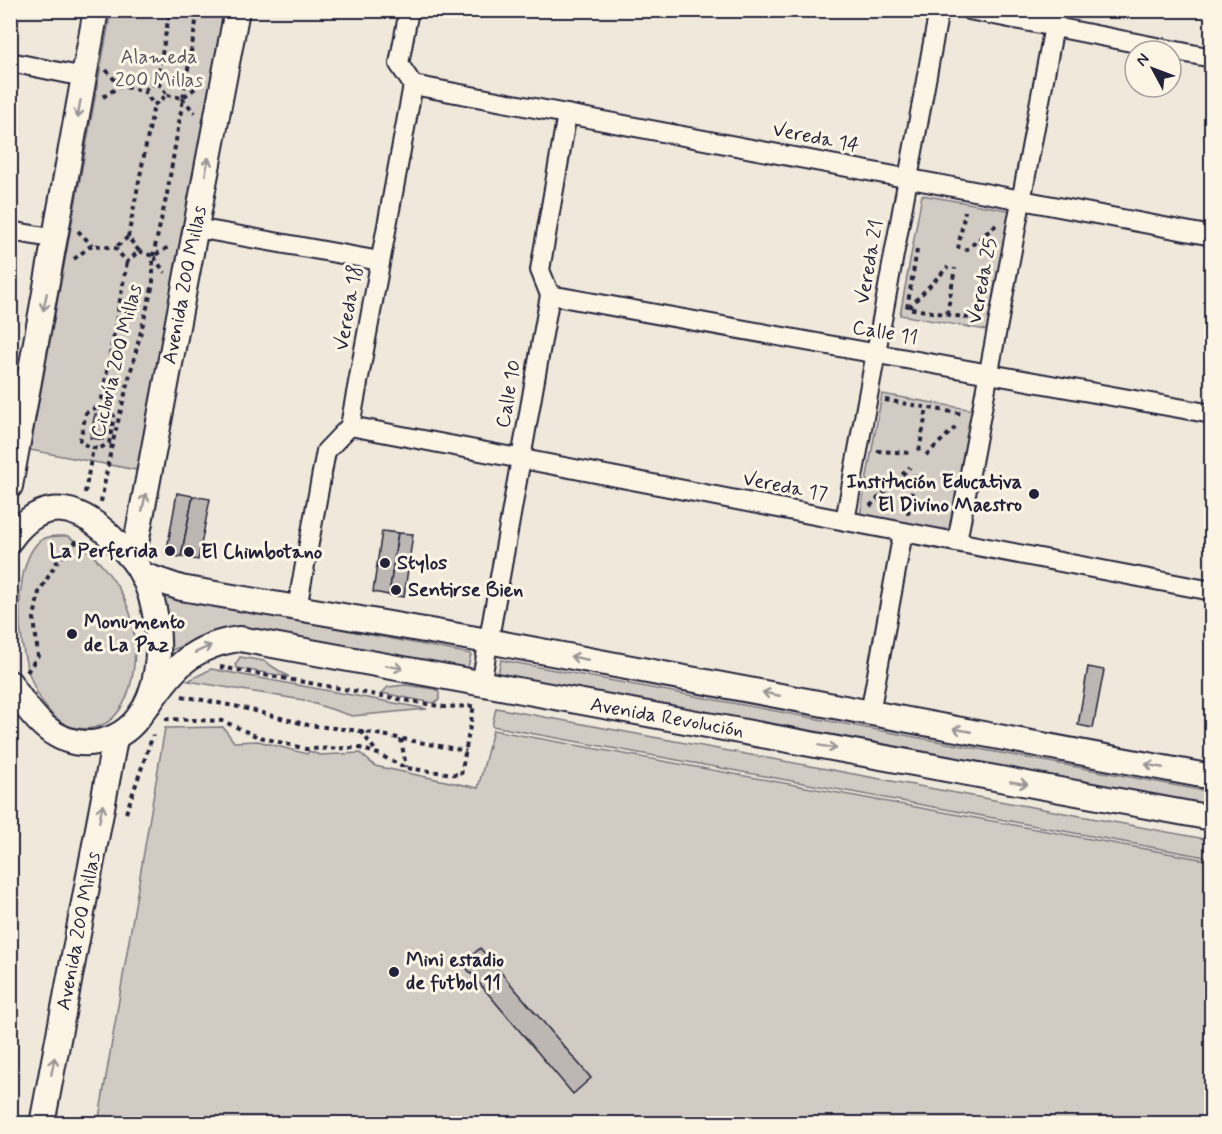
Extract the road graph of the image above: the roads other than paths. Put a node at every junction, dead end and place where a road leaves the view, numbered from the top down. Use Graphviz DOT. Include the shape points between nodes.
graph roads {
  1 [pos="96,10"];
  2 [pos="237,10"];
  3 [pos="409,10"];
  4 [pos="939,10"];
  5 [pos="969,10"];
  6 [pos="1056,19"];
  7 [pos="1212,58"];
  8 [pos="10,62"];
  9 [pos="84,77"];
  10 [pos="413,85"];
  11 [pos="567,114"];
  12 [pos="908,178"];
  13 [pos="1022,200"];
  14 [pos="196,228"];
  15 [pos="10,231"];
  16 [pos="1212,236"];
  17 [pos="57,239"];
  18 [pos="380,261"];
  19 [pos="550,295"];
  20 [pos="876,354"];
  21 [pos="989,374"];
  22 [pos="1212,414"];
  23 [pos="350,426"];
  24 [pos="521,459"];
  25 [pos="10,486"];
  26 [pos="845,521"];
  27 [pos="905,526"];
  28 [pos="10,540"];
  29 [pos="957,542"];
  30 [pos="138,567"];
  31 [pos="1212,591"];
  32 [pos="297,608"];
  33 [pos="488,641"];
  34 [pos="481,684"];
  35 [pos="12,685"];
  36 [pos="154,709"];
  37 [pos="870,713"];
  38 [pos="115,739"];
  39 [pos="1212,777"];
  40 [pos="1212,818"];
  41 [pos="42,1124"];
  1 -- 9 [label="street"];
  14 -- 2 [label="street, Avenida 200 Millas, one-way"];
  3 -- 10 [label="street" via="399,64"];
  4 -- 12 [label="street, Vereda 21"];
  5 -- 6 [label="street"];
  6 -- 7 [label="street"];
  6 -- 13 [label="street, Vereda 25"];
  8 -- 9 [label="street"];
  9 -- 17 [label="street, one-way"];
  10 -- 11 [label="street, Vereda 14"];
  10 -- 18 [label="street, Vereda 18"];
  11 -- 12 [label="street, Vereda 14"];
  11 -- 19 [label="street, Calle 10" via="540,270"];
  12 -- 13 [label="street, Vereda 14"];
  12 -- 20 [label="street, Vereda 21"];
  13 -- 16 [label="street, Vereda 14"];
  13 -- 21 [label="street, Vereda 25"];
  14 -- 18 [label="street"];
  30 -- 14 [label="street, Avenida 200 Millas, one-way"];
  15 -- 17 [label="street"];
  17 -- 25 [label="street, one-way"];
  18 -- 23 [label="street, Vereda 18"];
  19 -- 20 [label="street, Calle 11"];
  19 -- 24 [label="street, Calle 10"];
  20 -- 21 [label="street, Calle 11"];
  20 -- 26 [label="street, Vereda 21"];
  21 -- 22 [label="street, Calle 11"];
  21 -- 29 [label="street, Vereda 25"];
  23 -- 24 [label="street, Vereda 17"];
  23 -- 32 [label="street" via="326,451"];
  24 -- 26 [label="street, Vereda 17"];
  24 -- 33 [label="street, Calle 10"];
  26 -- 27 [label="street, Vereda 17"];
  27 -- 29 [label="street, Vereda 17"];
  27 -- 37 [label="street"];
  28 -- 30 [label="street" via="22,524 40,513 61,508 88,511"];
  29 -- 31 [label="street, Vereda 17"];
  30 -- 32 [label="street" via="181,588"];
  30 -- 36 [label="street" via="155,609 158,650"];
  32 -- 33 [label="street"];
  33 -- 34 [label="street, Calle 10"];
  37 -- 33 [label="street, one-way"];
  36 -- 34 [label="street, Avenida Revolución, one-way" via="179,664 196,651 221,641 240,639"];
  34 -- 40 [label="street, Avenida Revolución, one-way"];
  35 -- 38 [label="street" via="29,711 56,736 86,744"];
  36 -- 38 [label="street, Avenida Revolución"];
  39 -- 37 [label="street, one-way"];
  41 -- 38 [label="street, Avenida 200 Millas, one-way"];
}
